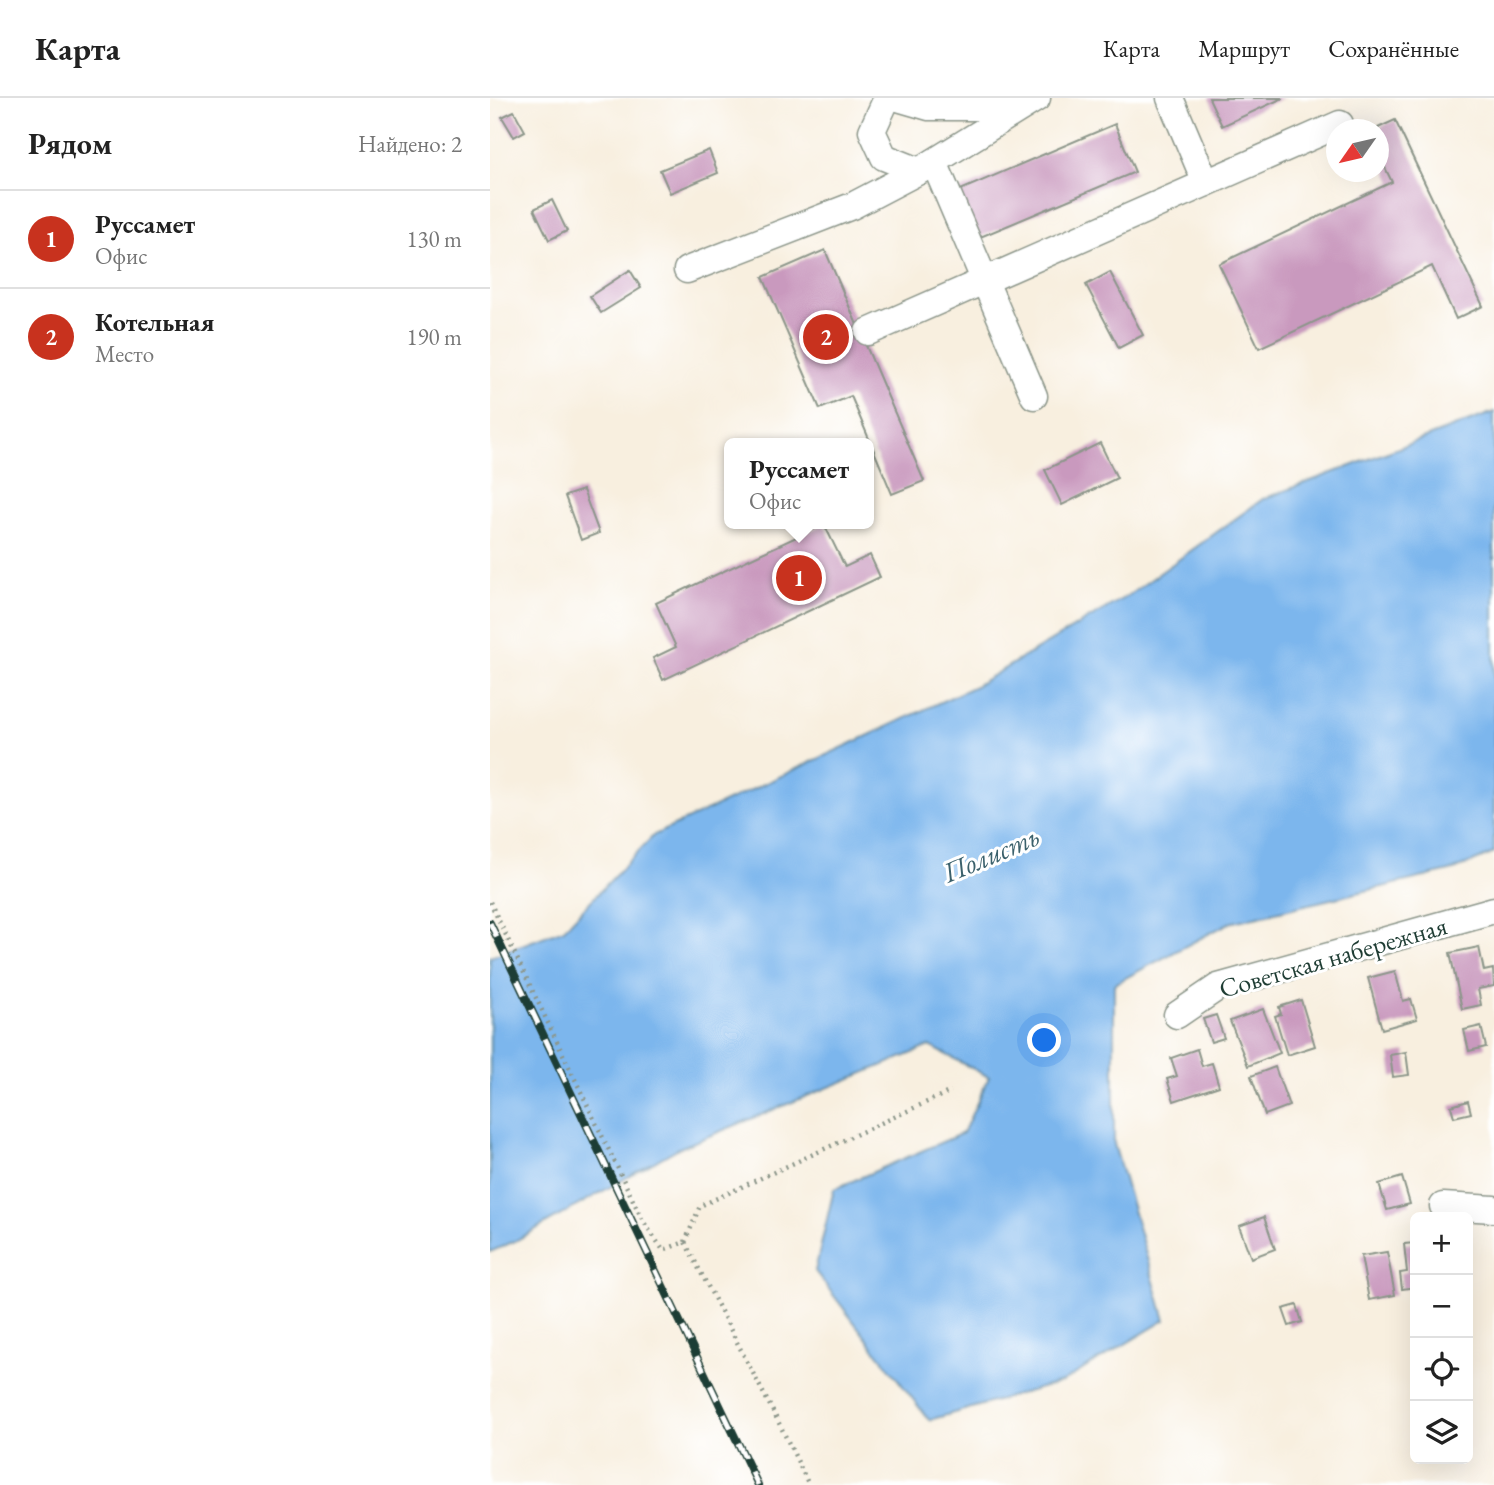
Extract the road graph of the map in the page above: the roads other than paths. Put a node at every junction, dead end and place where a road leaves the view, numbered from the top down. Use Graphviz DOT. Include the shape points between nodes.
graph roads {
  1 [pos="887,98"];
  2 [pos="898,98"];
  3 [pos="1022,98"];
  4 [pos="1037,98"];
  5 [pos="1170,98"];
  6 [pos="1326,130"];
  7 [pos="926,167"];
  8 [pos="1206,183"];
  9 [pos="687,270"];
  10 [pos="984,280"];
  11 [pos="868,332"];
  12 [pos="1034,396"];
  13 [pos="1494,910"];
  14 [pos="1177,1015"];
  15 [pos="1443,1206"];
  16 [pos="1494,1209"];
  1 -- 7 [label="street" via="872,131 884,157"];
  2 -- 3 [label="street" via="929,107 983,107"];
  4 -- 7 [label="street"];
  5 -- 8 [label="street"];
  6 -- 8 [label="street"];
  7 -- 9 [label="street" via="852,206"];
  7 -- 10 [label="street"];
  8 -- 10 [label="street"];
  10 -- 11 [label="street"];
  10 -- 12 [label="street"];
  13 -- 14 [label="street, Советская набережная" via="1218,987"];
  15 -- 16 [label="street"];
}
